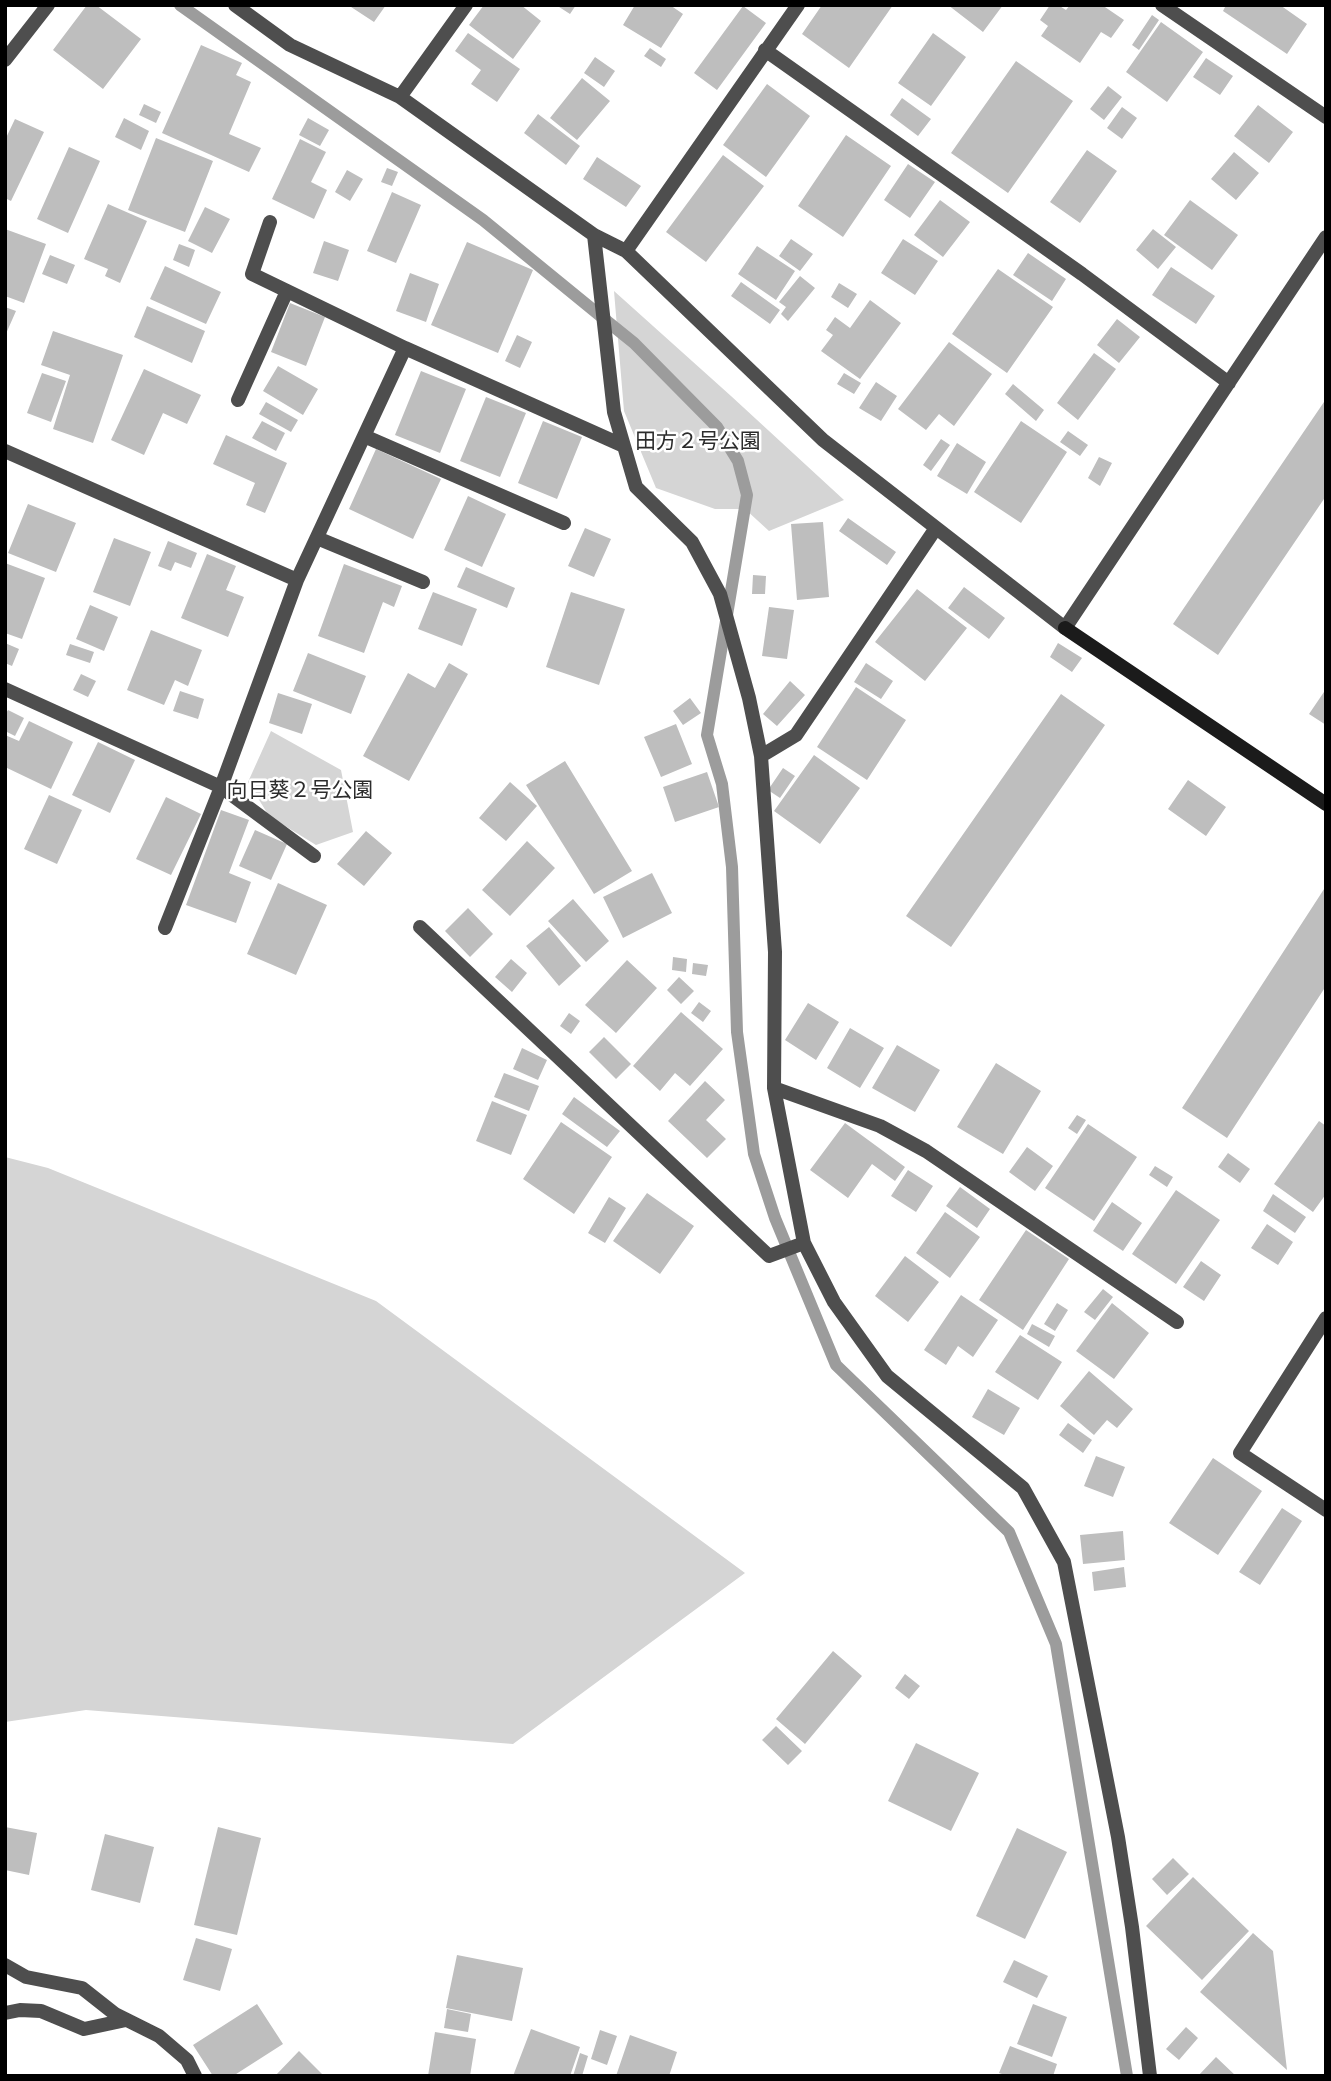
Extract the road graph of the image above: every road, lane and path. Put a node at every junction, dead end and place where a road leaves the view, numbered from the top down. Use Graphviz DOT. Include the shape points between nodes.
graph roads {
  1 [pos="48,5"];
  2 [pos="235,5"];
  3 [pos="466,5"];
  4 [pos="798,5"];
  5 [pos="1162,5"];
  6 [pos="765,50"];
  7 [pos="5,60"];
  8 [pos="400,97"];
  9 [pos="1326,117"];
  10 [pos="270,222"];
  11 [pos="594,235"];
  12 [pos="1326,237"];
  13 [pos="626,251"];
  14 [pos="287,291"];
  15 [pos="405,348"];
  16 [pos="1229,383"];
  17 [pos="238,400"];
  18 [pos="364,436"];
  19 [pos="624,446"];
  20 [pos="5,452"];
  21 [pos="564,523"];
  22 [pos="936,528"];
  23 [pos="317,538"];
  24 [pos="298,580"];
  25 [pos="423,582"];
  26 [pos="1065,628"];
  27 [pos="5,689"];
  28 [pos="761,756"];
  29 [pos="221,787"];
  30 [pos="1326,804"];
  31 [pos="314,856"];
  32 [pos="420,927"];
  33 [pos="165,928"];
  34 [pos="774,1088"];
  35 [pos="804,1243"];
  36 [pos="1326,1318"];
  37 [pos="1177,1322"];
  38 [pos="1326,1510"];
  39 [pos="5,1965"];
  40 [pos="5,2012"];
  41 [pos="126,2020"];
  42 [pos="195,2076"];
  43 [pos="1150,2076"];
  1 -- 7 [label="street"];
  2 -- 8 [label="street" via="290,45"];
  3 -- 8 [label="street"];
  4 -- 6 [label="street"];
  5 -- 9 [label="street"];
  6 -- 13 [label="street"];
  6 -- 16 [label="street"];
  8 -- 11 [label="street"];
  10 -- 14 [label="street" via="252,274"];
  11 -- 13 [label="street"];
  11 -- 19 [label="street" via="614,412"];
  12 -- 16 [label="street"];
  13 -- 22 [label="street" via="823,440"];
  14 -- 15 [label="street"];
  14 -- 17 [label="street"];
  15 -- 18 [label="street"];
  15 -- 19 [label="street"];
  16 -- 26 [label="street"];
  18 -- 21 [label="street"];
  18 -- 23 [label="street"];
  19 -- 28 [label="street" via="636,487 692,542 720,594"];
  20 -- 24 [label="street"];
  22 -- 26 [label="street"];
  22 -- 28 [label="street" via="796,735"];
  23 -- 24 [label="street"];
  23 -- 25 [label="street"];
  24 -- 29 [label="street"];
  26 -- 30 [label="street"];
  27 -- 29 [label="street"];
  28 -- 34 [label="street" via="775,952"];
  29 -- 31 [label="street"];
  29 -- 33 [label="street"];
  32 -- 35 [label="street" via="769,1256"];
  34 -- 35 [label="street"];
  34 -- 37 [label="street" via="880,1126 926,1151"];
  35 -- 43 [label="street" via="834,1302 887,1376 1023,1489 1064,1562 1118,1837"];
  36 -- 38 [label="street" via="1240,1453"];
  39 -- 41 [label="street" via="26,1977 82,1989"];
  40 -- 41 [label="street" via="41,2011 85,2029"];
  41 -- 42 [label="street" via="159,2036 187,2060"];
}
